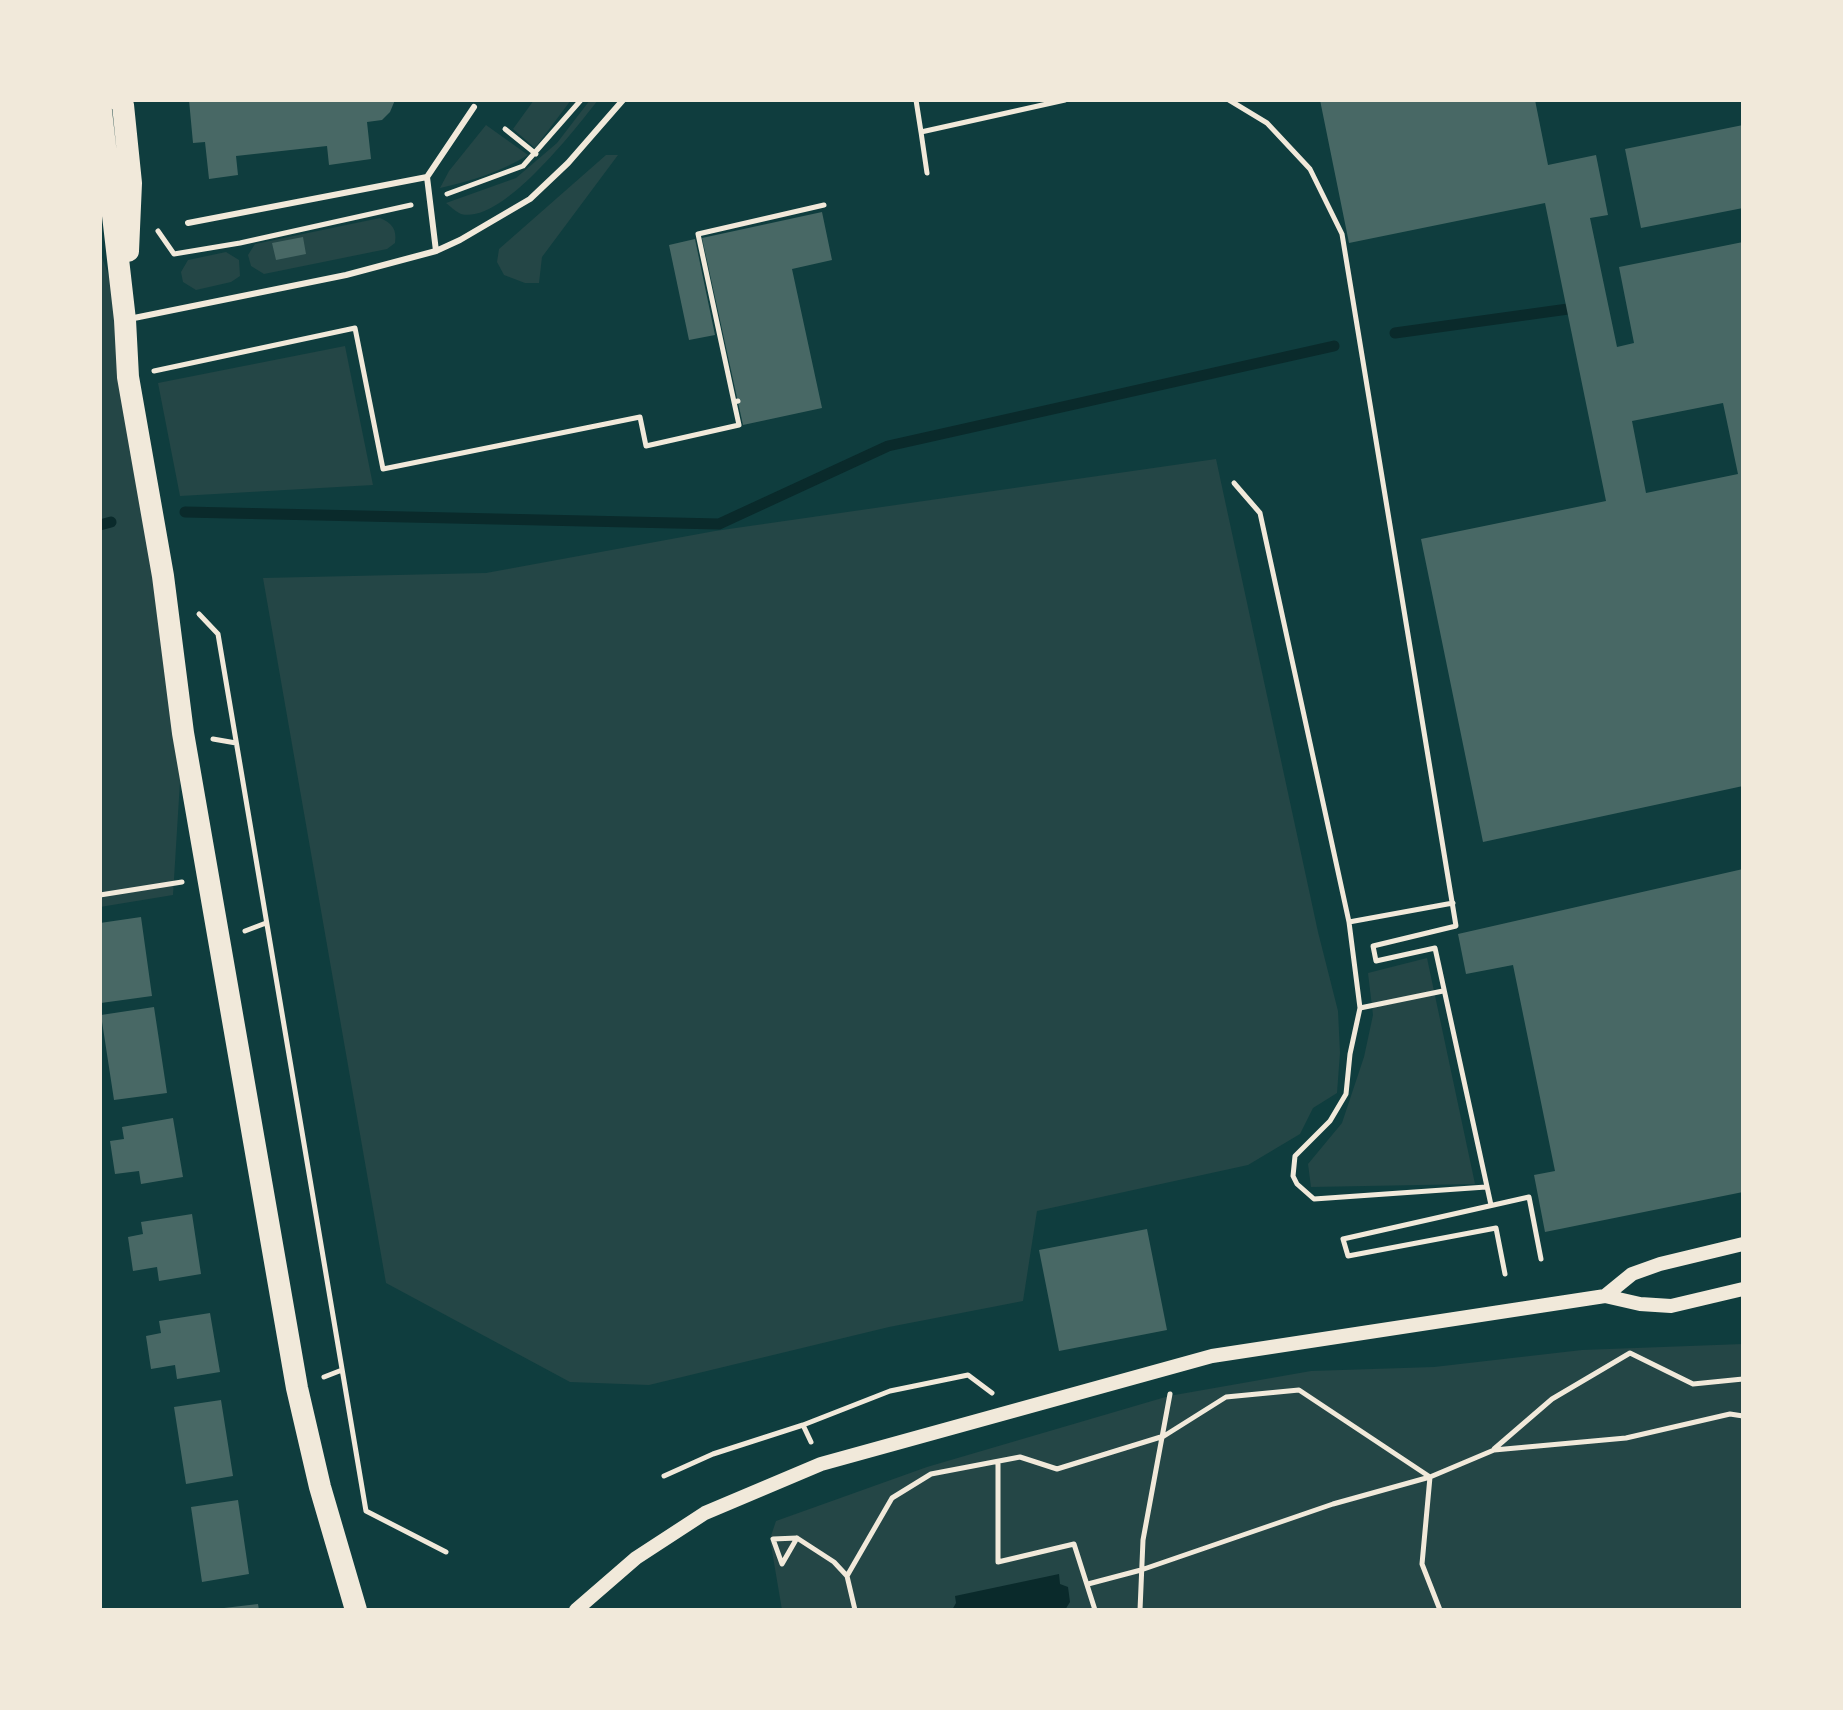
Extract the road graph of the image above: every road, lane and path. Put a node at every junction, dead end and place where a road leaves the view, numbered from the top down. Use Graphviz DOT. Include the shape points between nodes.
graph roads {
  1 [pos="119,100"];
  2 [pos="623,100"];
  3 [pos="916,100"];
  4 [pos="1065,100"];
  5 [pos="1229,100"];
  6 [pos="100,101"];
  7 [pos="474,107"];
  8 [pos="505,129"];
  9 [pos="921,132"];
  10 [pos="536,154"];
  11 [pos="927,173"];
  12 [pos="427,177"];
  13 [pos="824,205"];
  14 [pos="188,223"];
  15 [pos="436,251"];
  16 [pos="125,320"];
  17 [pos="128,377"];
  18 [pos="1234,483"];
  19 [pos="163,576"];
  20 [pos="187,881"];
  21 [pos="100,895"];
  22 [pos="1453,903"];
  23 [pos="1349,922"];
  24 [pos="1443,991"];
  25 [pos="1360,1008"];
  26 [pos="1486,1187"];
  27 [pos="1491,1205"];
  28 [pos="1743,1244"];
  29 [pos="1541,1259"];
  30 [pos="1505,1274"];
  31 [pos="1743,1289"];
  32 [pos="1605,1296"];
  33 [pos="1743,1379"];
  34 [pos="1173,1386"];
  35 [pos="1013,1409"];
  36 [pos="1743,1416"];
  37 [pos="1164,1436"];
  38 [pos="1494,1450"];
  39 [pos="998,1462"];
  40 [pos="664,1476"];
  41 [pos="1430,1477"];
  42 [pos="797,1538"];
  43 [pos="446,1552"];
  44 [pos="1141,1570"];
  45 [pos="847,1576"];
  46 [pos="1088,1584"];
  47 [pos="357,1606"];
  48 [pos="576,1610"];
  49 [pos="855,1610"];
  50 [pos="1095,1610"];
  51 [pos="1140,1610"];
  52 [pos="1440,1610"];
  1 -- 16 [label="highway" via="131,183"];
  2 -- 15 [label="lane" via="530,199"];
  3 -- 9 [label="path"];
  4 -- 9 [label="path"];
  5 -- 22 [label="path" via="1267,123 1310,169 1342,234"];
  6 -- 16 [label="highway"];
  7 -- 12 [label="lane"];
  8 -- 10 [label="path"];
  9 -- 11 [label="path"];
  12 -- 14 [label="lane"];
  12 -- 15 [label="lane"];
  13 -- 17 [label="path" via="698,234 739,425 646,446 640,417 383,469 355,328"];
  15 -- 16 [label="lane"];
  16 -- 17 [label="highway"];
  17 -- 19 [label="highway"];
  18 -- 23 [label="path" via="1260,513"];
  19 -- 43 [label="path" via="218,634 366,1511"];
  19 -- 47 [label="highway" via="183,733 297,1388 320,1487"];
  20 -- 21 [label="path"];
  22 -- 23 [label="path"];
  22 -- 24 [label="path" via="1456,926 1373,946 1376,961 1435,948"];
  23 -- 25 [label="path"];
  24 -- 25 [label="path"];
  24 -- 26 [label="path"];
  25 -- 26 [label="path" via="1346,1094 1330,1121 1295,1156 1297,1184 1314,1199"];
  26 -- 27 [label="path"];
  27 -- 29 [label="path" via="1529,1197"];
  27 -- 30 [label="path" via="1343,1239 1348,1256 1496,1228"];
  28 -- 32 [label="street" via="1632,1274"];
  31 -- 32 [label="street" via="1671,1306"];
  32 -- 35 [label="street" via="1212,1356"];
  33 -- 38 [label="path" via="1693,1384 1630,1353 1552,1399"];
  34 -- 37 [label="path"];
  35 -- 40 [label="path" via="968,1375 890,1391"];
  35 -- 48 [label="street" via="821,1464 705,1513 636,1558"];
  36 -- 38 [label="path" via="1730,1414 1626,1438"];
  37 -- 39 [label="path" via="1057,1469 1020,1457"];
  37 -- 41 [label="path" via="1226,1397 1299,1390"];
  37 -- 44 [label="path"];
  38 -- 41 [label="path"];
  39 -- 45 [label="path" via="931,1474 892,1498"];
  39 -- 46 [label="path" via="998,1562 1074,1544"];
  41 -- 44 [label="path" via="1333,1504"];
  41 -- 52 [label="path" via="1422,1564"];
  42 -- 42 [label="path" via="773,1539 782,1564 789,1551"];
  42 -- 45 [label="path"];
  44 -- 46 [label="path"];
  44 -- 51 [label="path"];
  45 -- 49 [label="path"];
  46 -- 50 [label="path"];
}
